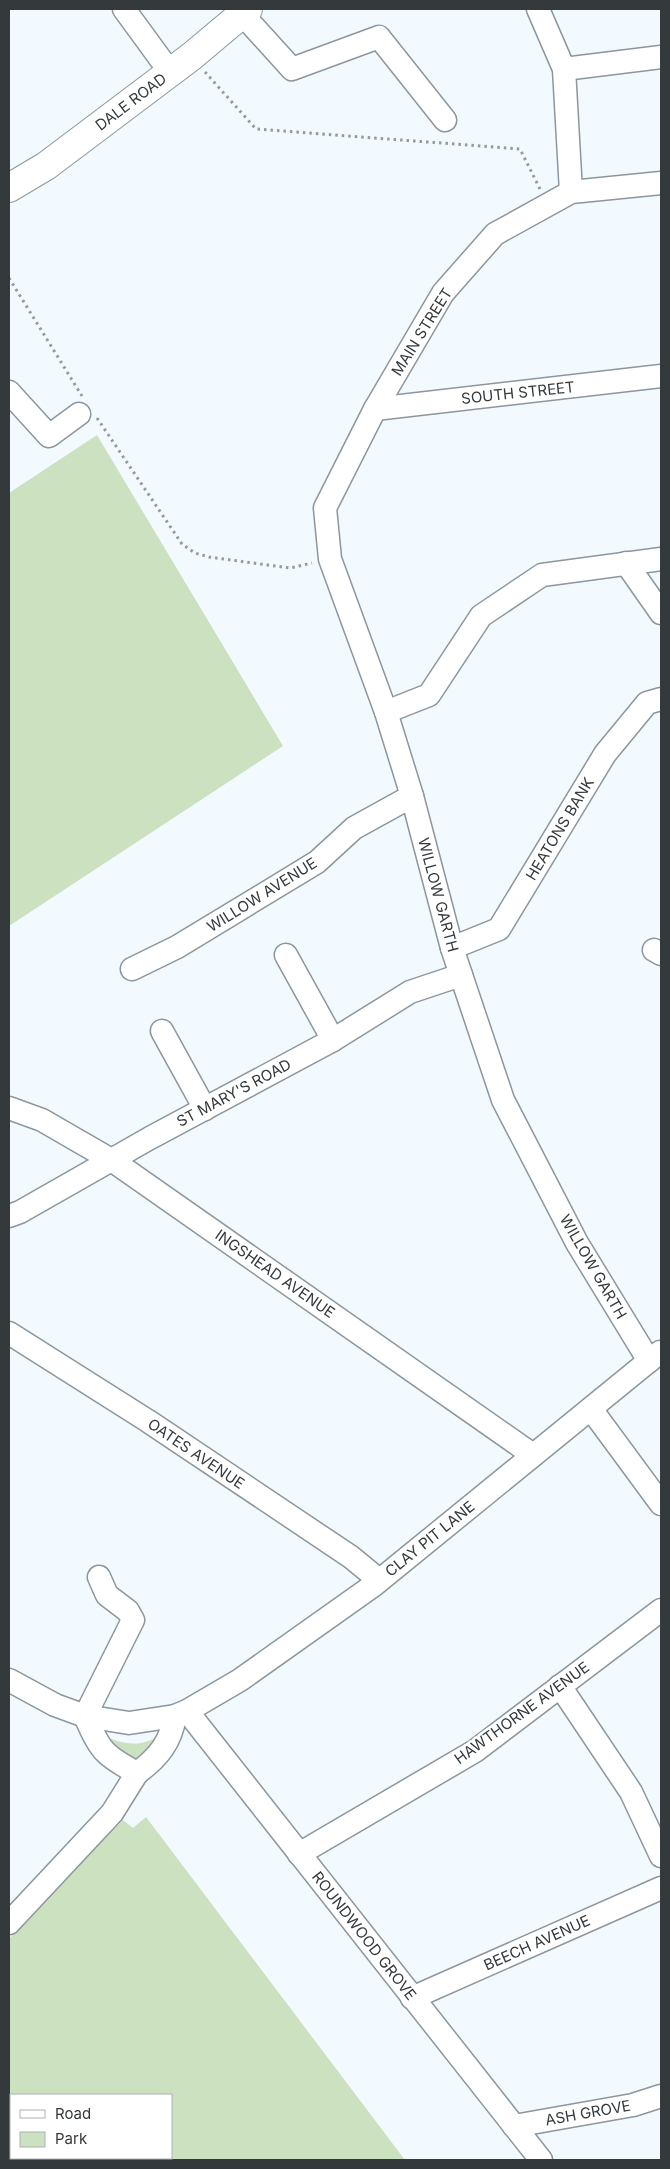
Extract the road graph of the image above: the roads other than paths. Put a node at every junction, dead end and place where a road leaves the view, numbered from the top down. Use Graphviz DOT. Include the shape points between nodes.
graph roads {
  1 [pos="124,9"];
  2 [pos="538,9"];
  3 [pos="245,12"];
  4 [pos="661,57"];
  5 [pos="564,69"];
  6 [pos="170,72"];
  7 [pos="445,120"];
  8 [pos="661,183"];
  9 [pos="9,188"];
  10 [pos="571,192"];
  11 [pos="661,376"];
  12 [pos="9,392"];
  13 [pos="375,409"];
  14 [pos="84,411"];
  15 [pos="661,559"];
  16 [pos="626,563"];
  17 [pos="661,613"];
  18 [pos="661,699"];
  19 [pos="386,712"];
  20 [pos="412,796"];
  21 [pos="452,948"];
  22 [pos="286,955"];
  23 [pos="132,969"];
  24 [pos="461,975"];
  25 [pos="162,1031"];
  26 [pos="333,1040"];
  27 [pos="9,1108"];
  28 [pos="205,1110"];
  29 [pos="113,1161"];
  30 [pos="9,1216"];
  31 [pos="9,1333"];
  32 [pos="655,1356"];
  33 [pos="591,1409"];
  34 [pos="534,1455"];
  35 [pos="661,1504"];
  36 [pos="99,1578"];
  37 [pos="379,1580"];
  38 [pos="661,1610"];
  39 [pos="9,1680"];
  40 [pos="560,1686"];
  41 [pos="181,1713"];
  42 [pos="85,1716"];
  43 [pos="137,1773"];
  44 [pos="299,1854"];
  45 [pos="661,1856"];
  46 [pos="661,1888"];
  47 [pos="9,1923"];
  48 [pos="412,1998"];
  49 [pos="661,2096"];
  50 [pos="514,2126"];
  51 [pos="541,2160"];
  1 -- 6 [label="street"];
  2 -- 5 [label="street"];
  3 -- 6 [label="main road, DALE ROAD"];
  3 -- 7 [label="street" via="292,69 379,37"];
  4 -- 5 [label="street"];
  5 -- 10 [label="street"];
  6 -- 9 [label="main road, DALE ROAD" via="46,166"];
  8 -- 10 [label="street, MAIN STREET"];
  10 -- 13 [label="street, MAIN STREET" via="495,234 443,293"];
  11 -- 13 [label="street, SOUTH STREET"];
  12 -- 14 [label="street" via="49,436"];
  13 -- 19 [label="street, WILLOW GARTH" via="325,508 330,559"];
  15 -- 16 [label="street"];
  16 -- 17 [label="street"];
  16 -- 19 [label="street" via="542,575 481,616 429,695"];
  18 -- 21 [label="street, HEATONS BANK" via="647,703 605,754 499,929"];
  19 -- 20 [label="street, WILLOW GARTH"];
  20 -- 21 [label="street, WILLOW GARTH"];
  20 -- 23 [label="street, WILLOW AVENUE" via="354,828 317,862 177,947"];
  21 -- 24 [label="street, WILLOW GARTH"];
  22 -- 26 [label="street"];
  24 -- 26 [label="street, ST MARY'S ROAD" via="410,992"];
  24 -- 32 [label="street, WILLOW GARTH" via="503,1100 577,1243"];
  25 -- 28 [label="street"];
  26 -- 28 [label="street, ST MARY'S ROAD"];
  27 -- 29 [label="street, INGSHEAD AVENUE" via="42,1120"];
  28 -- 29 [label="street, ST MARY'S ROAD"];
  29 -- 30 [label="street, ST MARY'S ROAD"];
  29 -- 34 [label="street, INGSHEAD AVENUE"];
  31 -- 37 [label="street, OATES AVENUE" via="148,1421 351,1557"];
  32 -- 33 [label="street, CLAY PIT LANE"];
  33 -- 34 [label="street, CLAY PIT LANE"];
  33 -- 35 [label="street"];
  34 -- 37 [label="street, CLAY PIT LANE"];
  36 -- 42 [label="street" via="106,1595 133,1620"];
  37 -- 41 [label="street, CLAY PIT LANE" via="240,1680"];
  38 -- 40 [label="street, HAWTHORNE AVENUE"];
  39 -- 42 [label="street" via="55,1705"];
  40 -- 44 [label="street, HAWTHORNE AVENUE" via="475,1751"];
  40 -- 45 [label="street" via="631,1792"];
  41 -- 42 [label="street" via="129,1723"];
  41 -- 43 [label="street" via="166,1743"];
  41 -- 44 [label="street, ROUNDWOOD GROVE"];
  42 -- 43 [label="street" via="97,1744 108,1756"];
  43 -- 47 [label="street" via="112,1813"];
  44 -- 48 [label="street, ROUNDWOOD GROVE"];
  46 -- 48 [label="street, BEECH AVENUE"];
  48 -- 50 [label="street, ROUNDWOOD GROVE"];
  49 -- 50 [label="street, ASH GROVE" via="633,2105"];
  50 -- 51 [label="street, ROUNDWOOD GROVE"];
}
